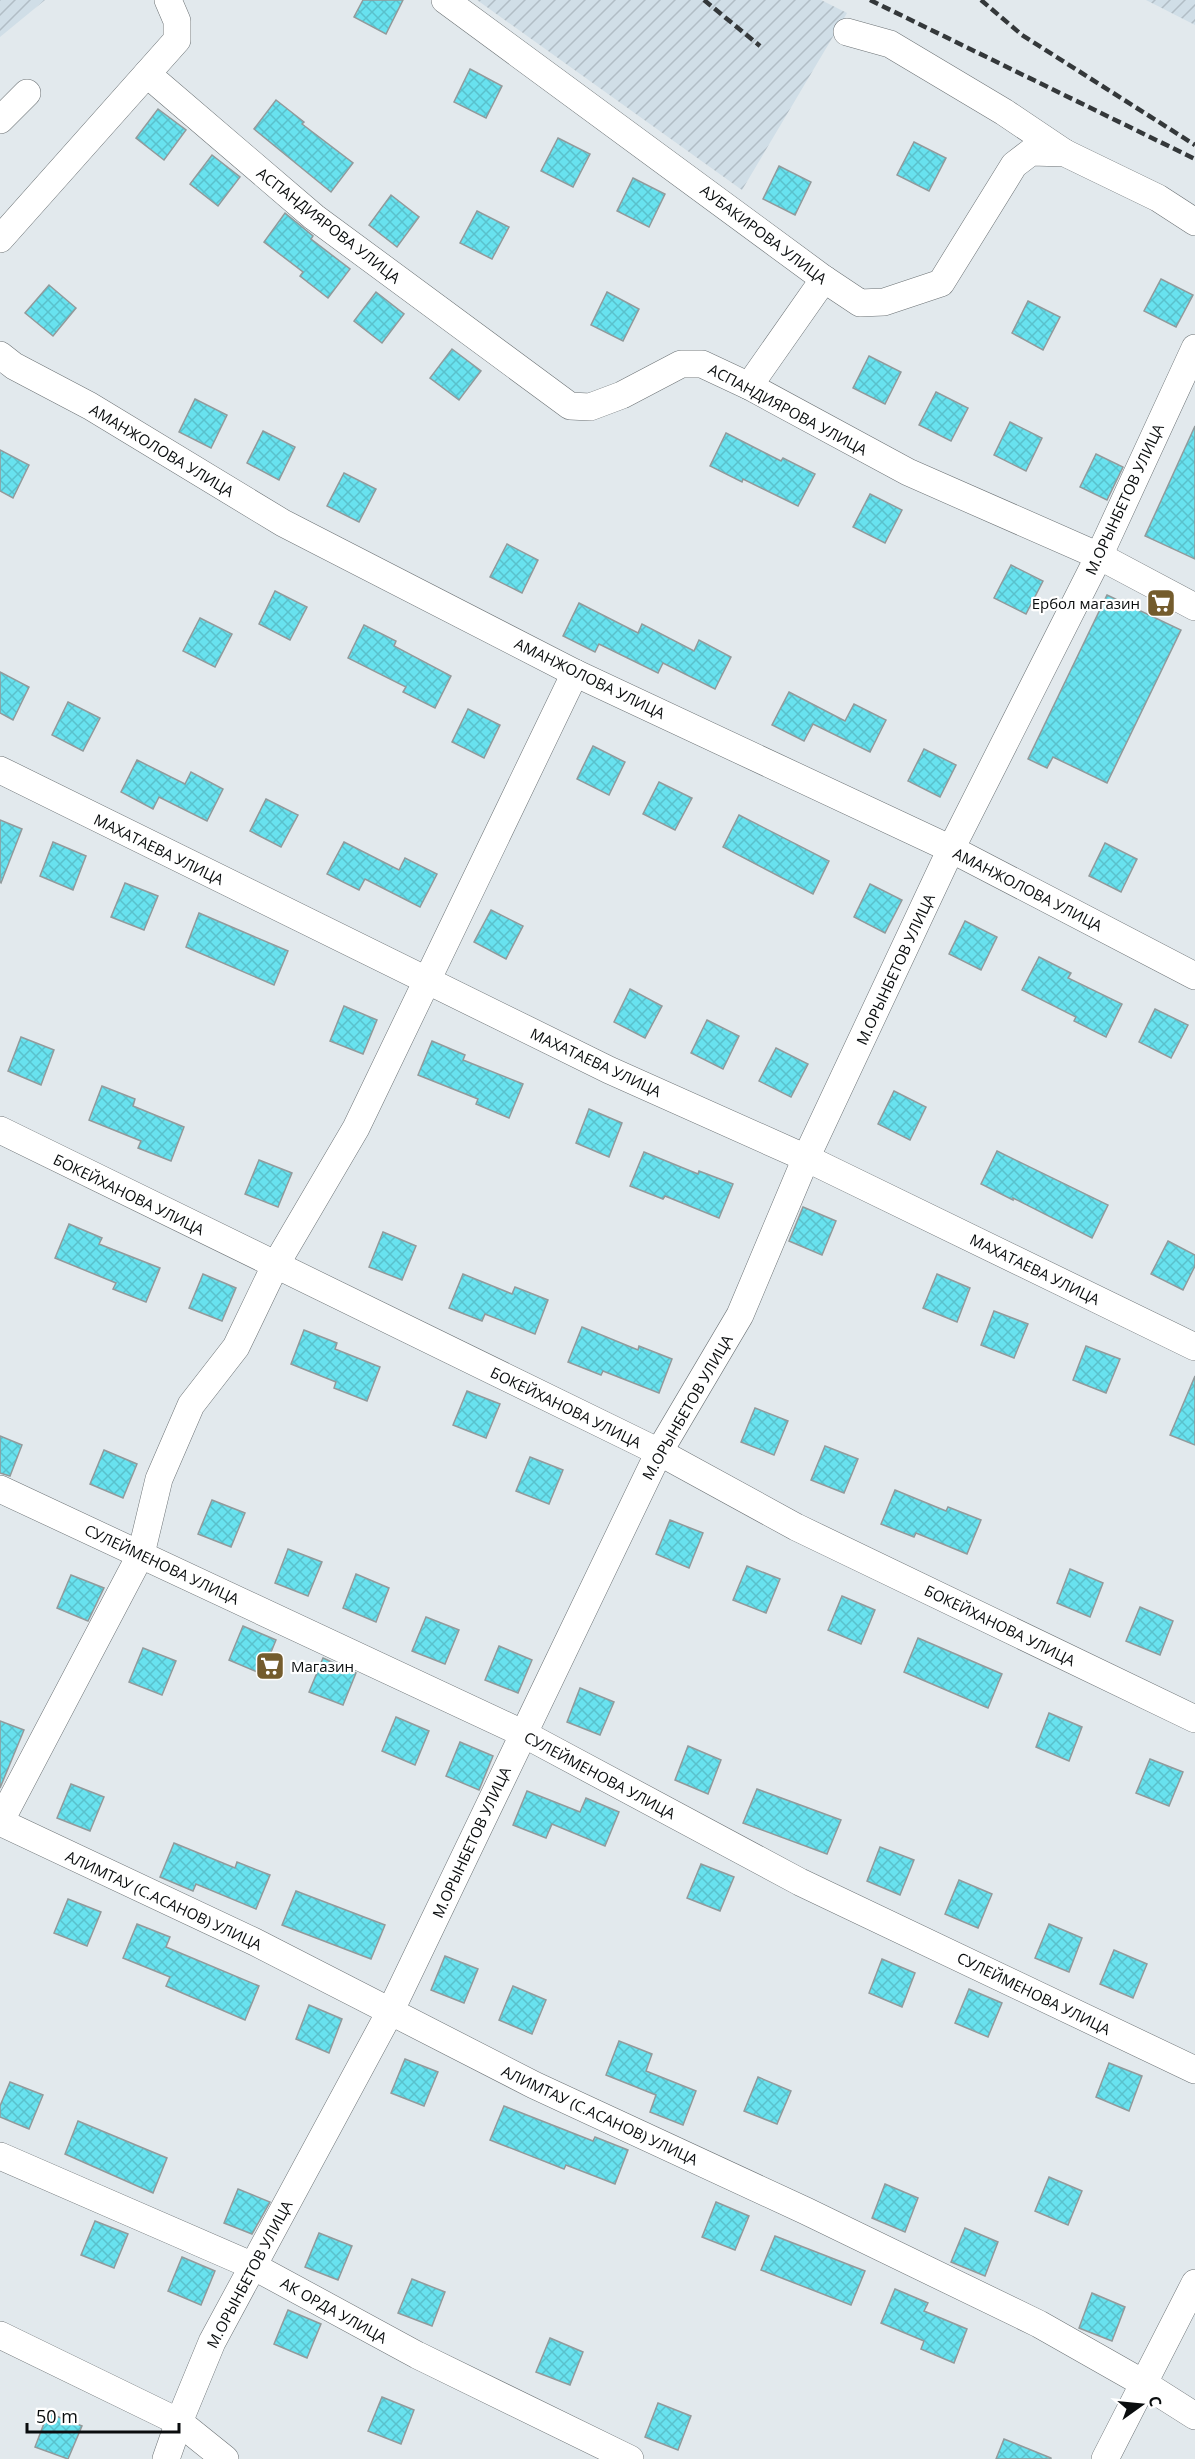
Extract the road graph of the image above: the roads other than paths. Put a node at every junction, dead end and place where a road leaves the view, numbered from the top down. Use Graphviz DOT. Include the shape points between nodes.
graph roads {
  1 [pos="168,0"];
  2 [pos="445,0"];
  3 [pos="847,32"];
  4 [pos="147,74"];
  5 [pos="27,93"];
  6 [pos="0,120"];
  7 [pos="1065,153"];
  8 [pos="1195,222"];
  9 [pos="0,238"];
  10 [pos="824,279"];
  11 [pos="1195,348"];
  12 [pos="0,355"];
  13 [pos="749,386"];
  14 [pos="1098,556"];
  15 [pos="1195,607"];
  16 [pos="575,672"];
  17 [pos="0,770"];
  18 [pos="951,849"];
  19 [pos="1195,976"];
  20 [pos="427,981"];
  21 [pos="0,1130"];
  22 [pos="806,1158"];
  23 [pos="275,1266"];
  24 [pos="1195,1347"];
  25 [pos="659,1452"];
  26 [pos="0,1489"];
  27 [pos="141,1554"];
  28 [pos="1195,1719"];
  29 [pos="522,1733"];
  30 [pos="0,1822"];
  31 [pos="390,2012"];
  32 [pos="1195,2070"];
  33 [pos="0,2156"];
  34 [pos="253,2266"];
  35 [pos="1195,2283"];
  36 [pos="0,2335"];
  37 [pos="1143,2383"];
  38 [pos="1195,2415"];
  39 [pos="179,2422"];
  40 [pos="166,2459"];
  41 [pos="225,2459"];
  42 [pos="630,2459"];
  43 [pos="1105,2459"];
  1 -- 4 [label="street" via="177,21 177,40"];
  2 -- 10 [label="street, АУБАКИРОВА УЛИЦА"];
  3 -- 7 [label="street, АУБАКИРОВА УЛИЦА" via="890,44"];
  4 -- 9 [label="street"];
  4 -- 13 [label="street, АСПАНДИЯРОВА УЛИЦА" via="314,217 570,406 590,407 622,395 681,364 702,364"];
  5 -- 6 [label="street"];
  7 -- 8 [label="street, АУБАКИРОВА УЛИЦА" via="1158,198"];
  7 -- 10 [label="street, АУБАКИРОВА УЛИЦА" via="1031,152 1014,165 941,283 884,302 860,303"];
  10 -- 13 [label="street"];
  11 -- 14 [label="street, М.ОРЫНБЕТОВ УЛИЦА"];
  12 -- 16 [label="street, АМАНЖОЛОВА УЛИЦА" via="284,523"];
  13 -- 14 [label="street, АСПАНДИЯРОВА УЛИЦА" via="908,472"];
  14 -- 15 [label="street, АСПАНДИЯРОВА УЛИЦА"];
  14 -- 18 [label="street, М.ОРЫНБЕТОВ УЛИЦА"];
  16 -- 18 [label="street, АМАНЖОЛОВА УЛИЦА"];
  16 -- 20 [label="street"];
  17 -- 20 [label="street, МАХАТАЕВА УЛИЦА"];
  18 -- 19 [label="street, АМАНЖОЛОВА УЛИЦА"];
  18 -- 22 [label="street, М.ОРЫНБЕТОВ УЛИЦА"];
  20 -- 22 [label="street, МАХАТАЕВА УЛИЦА" via="609,1070"];
  20 -- 23 [label="street" via="356,1128"];
  21 -- 23 [label="street, БОКЕЙХАНОВА УЛИЦА"];
  22 -- 24 [label="street, МАХАТАЕВА УЛИЦА"];
  22 -- 25 [label="street, М.ОРЫНБЕТОВ УЛИЦА" via="740,1316"];
  23 -- 25 [label="street, БОКЕЙХАНОВА УЛИЦА"];
  23 -- 27 [label="street" via="236,1347 191,1405 159,1479"];
  25 -- 28 [label="street, БОКЕЙХАНОВА УЛИЦА" via="796,1527"];
  25 -- 29 [label="street, М.ОРЫНБЕТОВ УЛИЦА"];
  26 -- 27 [label="street, СУЛЕЙМЕНОВА УЛИЦА"];
  27 -- 29 [label="street, СУЛЕЙМЕНОВА УЛИЦА"];
  27 -- 30 [label="street"];
  29 -- 31 [label="street, М.ОРЫНБЕТОВ УЛИЦА"];
  29 -- 32 [label="street, СУЛЕЙМЕНОВА УЛИЦА" via="800,1882"];
  30 -- 31 [label="street, АЛИМТАУ (С.АСАНОВ) УЛИЦА" via="255,1942"];
  31 -- 34 [label="street, М.ОРЫНБЕТОВ УЛИЦА"];
  31 -- 37 [label="street, АЛИМТАУ (С.АСАНОВ) УЛИЦА" via="534,2085 1040,2324"];
  33 -- 34 [label="street, АК ОРДА УЛИЦА"];
  34 -- 39 [label="street, М.ОРЫНБЕТОВ УЛИЦА" via="212,2342"];
  34 -- 42 [label="street, АК ОРДА УЛИЦА" via="417,2355"];
  35 -- 37 [label="street"];
  36 -- 39 [label="street"];
  37 -- 38 [label="street, АЛИМТАУ (С.АСАНОВ) УЛИЦА"];
  37 -- 43 [label="street"];
  39 -- 40 [label="street, М.ОРЫНБЕТОВ УЛИЦА"];
  39 -- 41 [label="street"];
}
